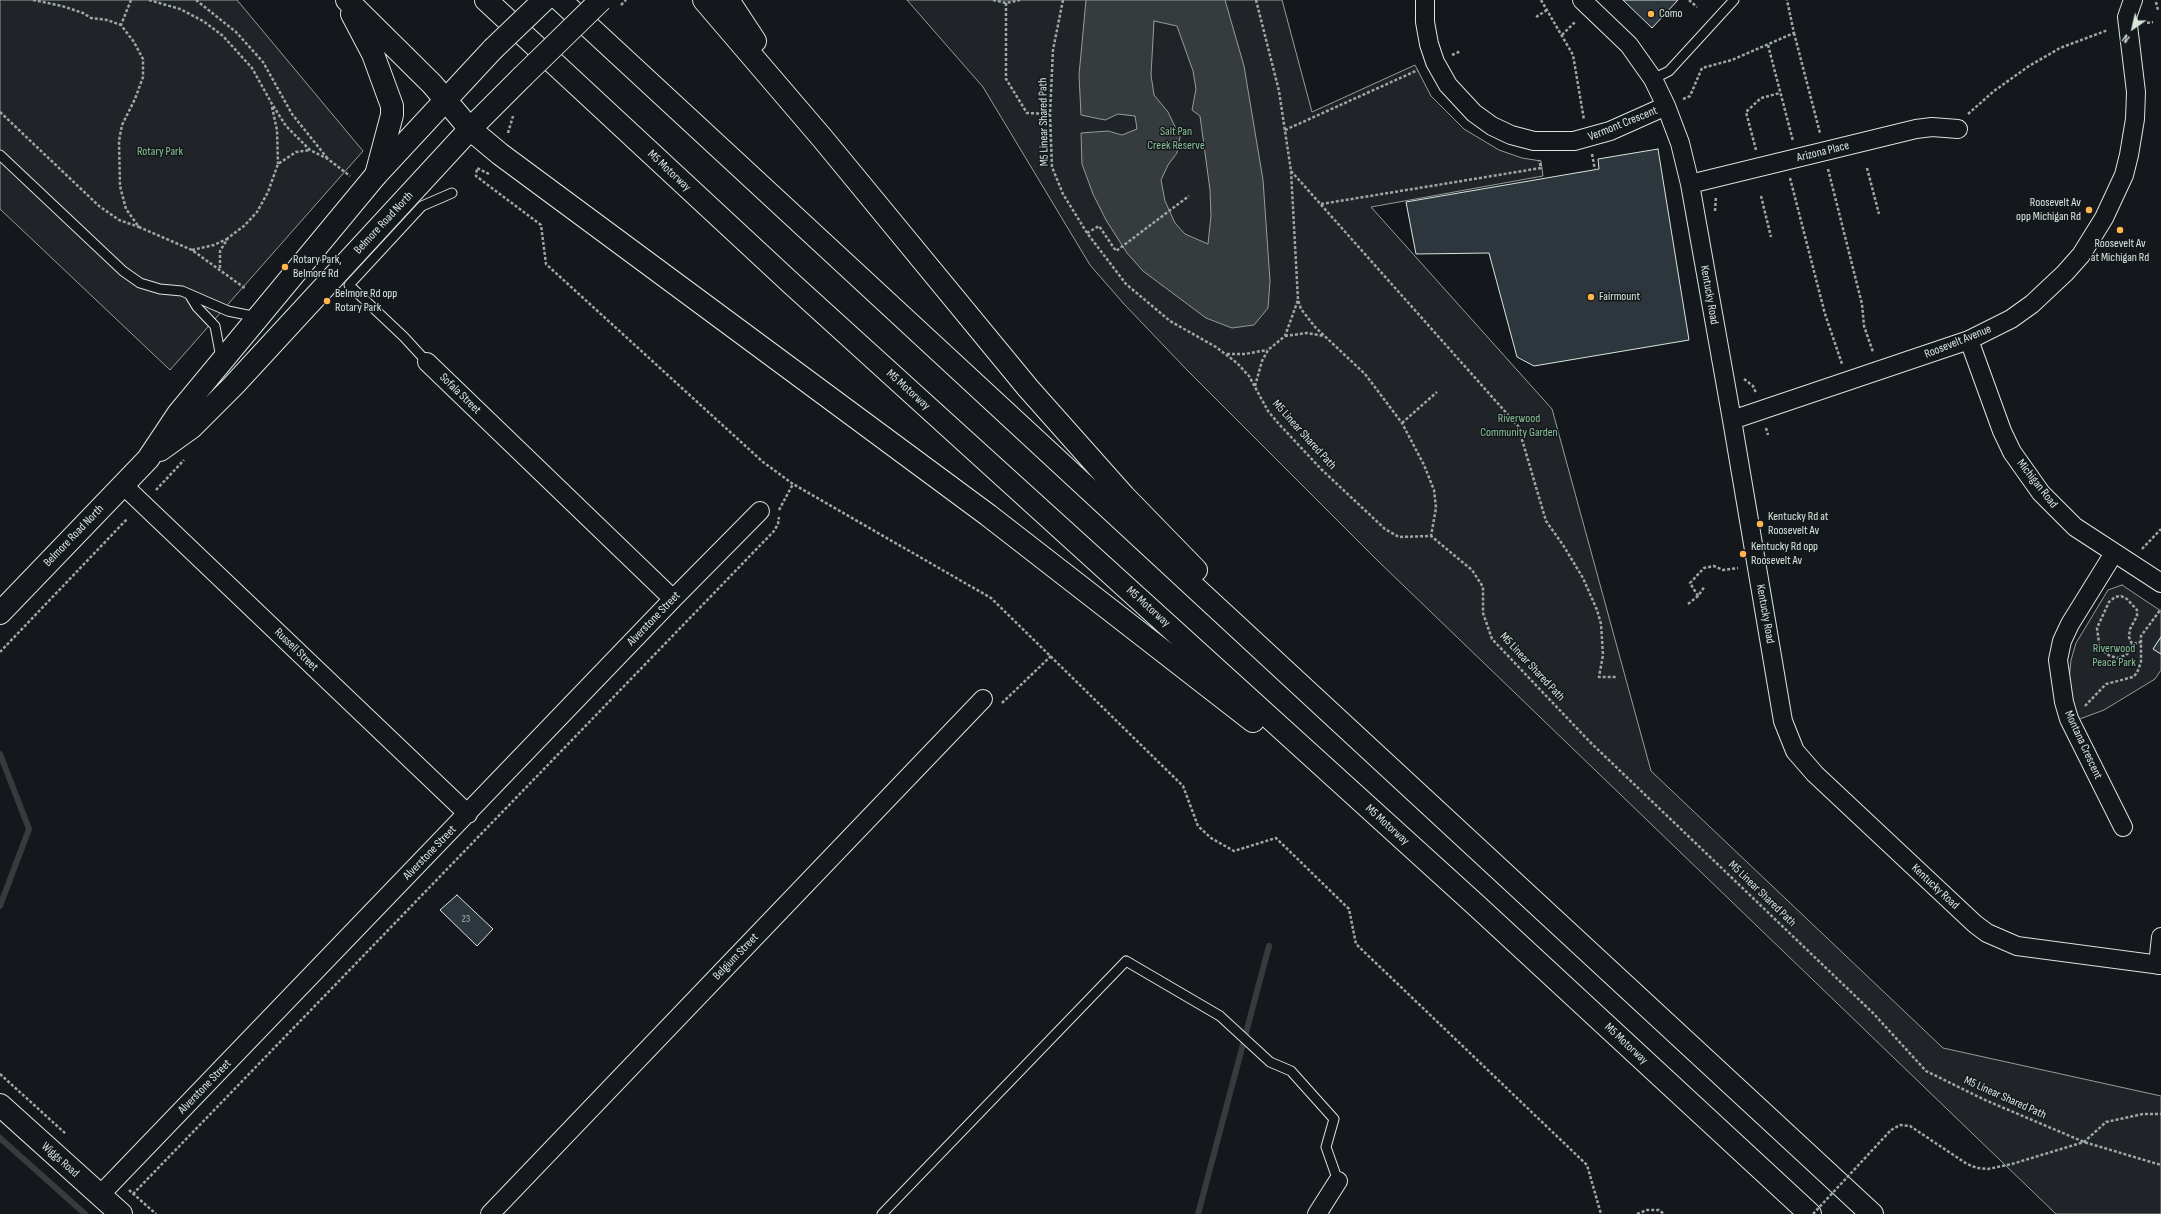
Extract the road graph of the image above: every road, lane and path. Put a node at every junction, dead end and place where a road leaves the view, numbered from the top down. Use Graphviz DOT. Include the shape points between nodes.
graph roads {
  1 [pos="33,0"];
  2 [pos="131,0"];
  3 [pos="149,0"];
  4 [pos="196,0"];
  5 [pos="344,0"];
  6 [pos="347,0"];
  7 [pos="486,0"];
  8 [pos="544,0"];
  9 [pos="560,0"];
  10 [pos="601,0"];
  11 [pos="704,0"];
  12 [pos="728,0"];
  13 [pos="993,0"];
  14 [pos="1020,0"];
  15 [pos="1063,0"];
  16 [pos="1256,0"];
  17 [pos="1425,0"];
  18 [pos="1541,0"];
  19 [pos="1582,0"];
  20 [pos="1690,0"];
  21 [pos="1734,0"];
  22 [pos="1787,0"];
  23 [pos="2133,0"];
  24 [pos="2156,2"];
  25 [pos="1006,3"];
  26 [pos="1697,7"];
  27 [pos="1547,10"];
  28 [pos="2158,10"];
  29 [pos="1536,17"];
  30 [pos="1580,18"];
  31 [pos="2153,22"];
  32 [pos="2147,23"];
  33 [pos="121,25"];
  34 [pos="2108,30"];
  35 [pos="1794,33"];
  36 [pos="1562,35"];
  37 [pos="1768,45"];
  38 [pos="1461,51"];
  39 [pos="1435,62"];
  40 [pos="1653,79"];
  41 [pos="1780,93"];
  42 [pos="1683,99"];
  43 [pos="445,100"];
  44 [pos="272,104"];
  45 [pos="1666,106"];
  46 [pos="0,112"];
  47 [pos="1050,114"];
  48 [pos="1817,118"];
  49 [pos="1789,125"];
  50 [pos="470,129"];
  51 [pos="1958,129"];
  52 [pos="1286,130"];
  53 [pos="1751,133"];
  54 [pos="1588,138"];
  55 [pos="823,139"];
  56 [pos="310,150"];
  57 [pos="1824,152"];
  58 [pos="0,155"];
  59 [pos="328,159"];
  60 [pos="1786,161"];
  61 [pos="278,164"];
  62 [pos="1867,168"];
  63 [pos="1595,170"];
  64 [pos="1291,171"];
  65 [pos="376,174"];
  66 [pos="490,174"];
  67 [pos="352,178"];
  68 [pos="1690,184"];
  69 [pos="1437,186"];
  70 [pos="452,193"];
  71 [pos="1189,196"];
  72 [pos="1761,196"];
  73 [pos="1321,204"];
  74 [pos="1879,214"];
  75 [pos="139,227"];
  76 [pos="1087,233"];
  77 [pos="1770,237"];
  78 [pos="228,238"];
  79 [pos="192,250"];
  80 [pos="220,269"];
  81 [pos="246,289"];
  82 [pos="188,294"];
  83 [pos="1298,300"];
  84 [pos="260,317"];
  85 [pos="1285,336"];
  86 [pos="1325,336"];
  87 [pos="1969,340"];
  88 [pos="1268,350"];
  89 [pos="1227,354"];
  90 [pos="222,362"];
  91 [pos="427,362"];
  92 [pos="1880,371"];
  93 [pos="1848,381"];
  94 [pos="1255,387"];
  95 [pos="1437,392"];
  96 [pos="1732,420"];
  97 [pos="1402,423"];
  98 [pos="1766,428"];
  99 [pos="1768,435"];
  100 [pos="148,459"];
  101 [pos="793,484"];
  102 [pos="123,485"];
  103 [pos="760,511"];
  104 [pos="127,519"];
  105 [pos="2161,529"];
  106 [pos="1431,536"];
  107 [pos="2121,558"];
  108 [pos="1738,568"];
  109 [pos="2161,583"];
  110 [pos="1705,586"];
  111 [pos="1698,596"];
  112 [pos="673,599"];
  113 [pos="1688,604"];
  114 [pos="2161,609"];
  115 [pos="0,613"];
  116 [pos="2141,642"];
  117 [pos="2132,644"];
  118 [pos="0,652"];
  119 [pos="1051,656"];
  120 [pos="1617,677"];
  121 [pos="983,699"];
  122 [pos="2069,719"];
  123 [pos="1339,720"];
  124 [pos="468,814"];
  125 [pos="2123,827"];
  126 [pos="1391,829"];
  127 [pos="2161,937"];
  128 [pos="2159,965"];
  129 [pos="0,1074"];
  130 [pos="0,1105"];
  131 [pos="2161,1114"];
  132 [pos="69,1137"];
  133 [pos="2084,1142"];
  134 [pos="2161,1165"];
  135 [pos="1338,1181"];
  136 [pos="128,1189"];
  137 [pos="133,1194"];
  138 [pos="100,1195"];
  139 [pos="121,1214"];
  140 [pos="156,1214"];
  141 [pos="490,1214"];
  142 [pos="882,1214"];
  143 [pos="1317,1214"];
  144 [pos="1601,1214"];
  145 [pos="1637,1214"];
  146 [pos="1664,1214"];
  147 [pos="1810,1214"];
  148 [pos="1813,1214"];
  149 [pos="1872,1214"];
  1 -- 33 [label="path" via="62,6 91,18"];
  2 -- 33 [label="path"];
  3 -- 44 [label="path" via="180,9 203,21 223,36 252,68"];
  4 -- 59 [label="path" via="236,32 262,62 292,114"];
  5 -- 65 [label="main road" via="374,54 392,106 392,115"];
  6 -- 43 [label="main road"];
  7 -- 126 [label="main road, M5 Motorway" via="793,286"];
  8 -- 43 [label="main road, Belmore Road North, bridge"];
  9 -- 123 [label="main road"];
  10 -- 50 [label="main road, Belmore Road North, bridge"];
  11 -- 55 [label="main road"];
  12 -- 55 [label="main road"];
  13 -- 25 [label="path"];
  14 -- 25 [label="path"];
  15 -- 47 [label="path, M5 Linear Shared Path" via="1053,50"];
  16 -- 52 [label="path"];
  17 -- 39 [label="street, Vermont Crescent" via="1425,22"];
  18 -- 27 [label="path"];
  19 -- 40 [label="street, Kentucky Road" via="1629,45"];
  20 -- 26 [label="path"];
  21 -- 40 [label="lane" via="1669,70"];
  22 -- 35 [label="path"];
  23 -- 87 [label="street, Roosevelt Avenue" via="2127,17 2135,77 2133,134 2124,175 2104,218 2081,255 2050,289 2011,319"];
  24 -- 28 [label="path"];
  25 -- 47 [label="path" via="1006,79 1027,113"];
  27 -- 29 [label="path"];
  27 -- 36 [label="path"];
  30 -- 36 [label="path"];
  31 -- 32 [label="path"];
  33 -- 75 [label="path" via="143,59 143,77 122,125 119,141 120,186 126,209"];
  34 -- 51 [label="path" via="2060,48 2004,82 1970,111"];
  35 -- 37 [label="path"];
  35 -- 48 [label="path"];
  36 -- 54 [label="path" via="1573,55"];
  37 -- 41 [label="path"];
  37 -- 42 [label="path" via="1732,60 1702,68 1690,96"];
  38 -- 39 [label="path"];
  39 -- 52 [label="path"];
  39 -- 54 [label="street, Vermont Crescent" via="1461,101 1492,126 1511,135 1534,141 1574,141"];
  40 -- 45 [label="street, Kentucky Road"];
  41 -- 49 [label="path"];
  41 -- 53 [label="path" via="1761,98 1746,112"];
  43 -- 50 [label="main road"];
  43 -- 65 [label="main road, Belmore Road North"];
  44 -- 56 [label="path" via="286,126"];
  44 -- 61 [label="path" via="277,130"];
  45 -- 54 [label="street, Vermont Crescent"];
  45 -- 68 [label="street, Kentucky Road" via="1680,143"];
  46 -- 75 [label="path" via="99,206 119,220"];
  47 -- 76 [label="path, M5 Linear Shared Path" via="1052,167 1063,194"];
  50 -- 100 [label="main road, Belmore Road North" via="233,386 192,427"];
  50 -- 126 [label="main road" via="575,211 1032,548"];
  51 -- 57 [label="street, Arizona Place" via="1916,129"];
  52 -- 64 [label="path"];
  54 -- 63 [label="path"];
  55 -- 123 [label="main road" via="1028,388 1124,496"];
  56 -- 59 [label="path"];
  56 -- 61 [label="path" via="296,152"];
  57 -- 60 [label="street, Arizona Place"];
  57 -- 92 [label="path" via="1862,304 1864,326"];
  58 -- 82 [label="lane" via="123,271 140,283"];
  59 -- 67 [label="path"];
  60 -- 68 [label="street, Arizona Place"];
  60 -- 93 [label="path" via="1825,314"];
  61 -- 78 [label="path" via="268,192 257,212"];
  62 -- 74 [label="path"];
  64 -- 73 [label="path"];
  64 -- 83 [label="path"];
  65 -- 84 [label="main road, Belmore Road North"];
  66 -- 101 [label="path" via="477,168 476,176 541,225 546,264 763,462"];
  68 -- 96 [label="street, Kentucky Road"];
  69 -- 73 [label="path"];
  70 -- 91 [label="lane, Sofala Street" via="422,206 349,285"];
  71 -- 76 [label="path" via="1116,251 1099,226"];
  72 -- 77 [label="path"];
  73 -- 120 [label="path" via="1518,426 1546,521 1583,578 1598,610 1603,655 1599,677"];
  75 -- 79 [label="path"];
  76 -- 89 [label="path, M5 Linear Shared Path" via="1126,284 1170,321"];
  78 -- 79 [label="path" via="214,245"];
  78 -- 80 [label="path" via="220,251"];
  79 -- 80 [label="path"];
  80 -- 81 [label="path"];
  82 -- 84 [label="lane" via="228,311"];
  82 -- 90 [label="lane" via="215,326"];
  83 -- 85 [label="path"];
  83 -- 86 [label="path" via="1301,309"];
  84 -- 90 [label="main road, Belmore Road North"];
  85 -- 86 [label="path" via="1307,333"];
  85 -- 88 [label="path"];
  86 -- 97 [label="path" via="1365,374"];
  87 -- 92 [label="street, Roosevelt Avenue"];
  87 -- 107 [label="street, Michigan Road" via="2002,431 2026,474 2060,513"];
  88 -- 89 [label="path"];
  88 -- 94 [label="path" via="1259,368"];
  89 -- 94 [label="path, M5 Linear Shared Path" via="1244,370"];
  90 -- 100 [label="main road, Belmore Road North" via="178,414"];
  91 -- 112 [label="street, Sofala Street"];
  92 -- 93 [label="street, Roosevelt Avenue"];
  93 -- 96 [label="street, Roosevelt Avenue"];
  94 -- 106 [label="path, M5 Linear Shared Path" via="1268,411 1302,450 1385,529 1399,537"];
  95 -- 97 [label="path"];
  96 -- 128 [label="street, Kentucky Road" via="1783,720 1791,744 1804,763 1970,920 1987,933 2017,946"];
  97 -- 106 [label="path" via="1434,490 1436,508"];
  98 -- 99 [label="path"];
  100 -- 102 [label="main road, Belmore Road North"];
  101 -- 119 [label="path" via="991,598"];
  101 -- 137 [label="path" via="780,507 778,524 774,531"];
  102 -- 115 [label="main road, Belmore Road North"];
  102 -- 124 [label="street, Russell Street"];
  103 -- 112 [label="street, Alverstone Street"];
  104 -- 118 [label="path"];
  105 -- 107 [label="path"];
  106 -- 133 [label="path, M5 Linear Shared Path" via="1472,570 1483,587 1483,613 1492,639 1590,742 1873,1013 1926,1071 1985,1100"];
  107 -- 109 [label="street, Michigan Road"];
  107 -- 122 [label="street, Montana Crescent" via="2070,624 2062,641 2058,660"];
  108 -- 111 [label="path" via="1704,568 1690,583"];
  110 -- 111 [label="path"];
  111 -- 113 [label="path"];
  112 -- 124 [label="street, Alverstone Street"];
  114 -- 116 [label="path" via="2146,627"];
  116 -- 117 [label="path"];
  116 -- 122 [label="path" via="2137,673 2106,684"];
  117 -- 117 [label="path" via="2129,637 2130,629 2137,616 2137,610 2127,599 2115,596 2109,602 2097,628 2099,643 2103,651 2118,658 2126,655"];
  119 -- 121 [label="path" via="996,708"];
  119 -- 144 [label="path" via="1183,786 1198,826 1210,838 1234,851 1276,838 1349,909 1356,944 1587,1165"];
  121 -- 141 [label="street, Belgium Street"];
  122 -- 125 [label="street, Montana Crescent"];
  123 -- 149 [label="main road"];
  124 -- 138 [label="street, Alverstone Street"];
  126 -- 147 [label="main road, M5 Motorway"];
  127 -- 128 [label="street"];
  129 -- 132 [label="path"];
  130 -- 138 [label="main road, Wiggs Road"];
  131 -- 133 [label="path" via="2143,1114 2106,1122"];
  133 -- 134 [label="path, M5 Linear Shared Path"];
  133 -- 148 [label="path, bridge" via="2012,1164 1988,1169 1977,1168 1910,1126 1900,1125 1891,1130"];
  135 -- 142 [label="lane" via="1326,1147 1334,1119 1291,1071 1270,1062 1220,1016 1126,961"];
  135 -- 143 [label="street"];
  136 -- 137 [label="path"];
  137 -- 140 [label="path"];
  138 -- 139 [label="main road, Wiggs Road"];
  145 -- 146 [label="path" via="1647,1210 1659,1210"];
}
